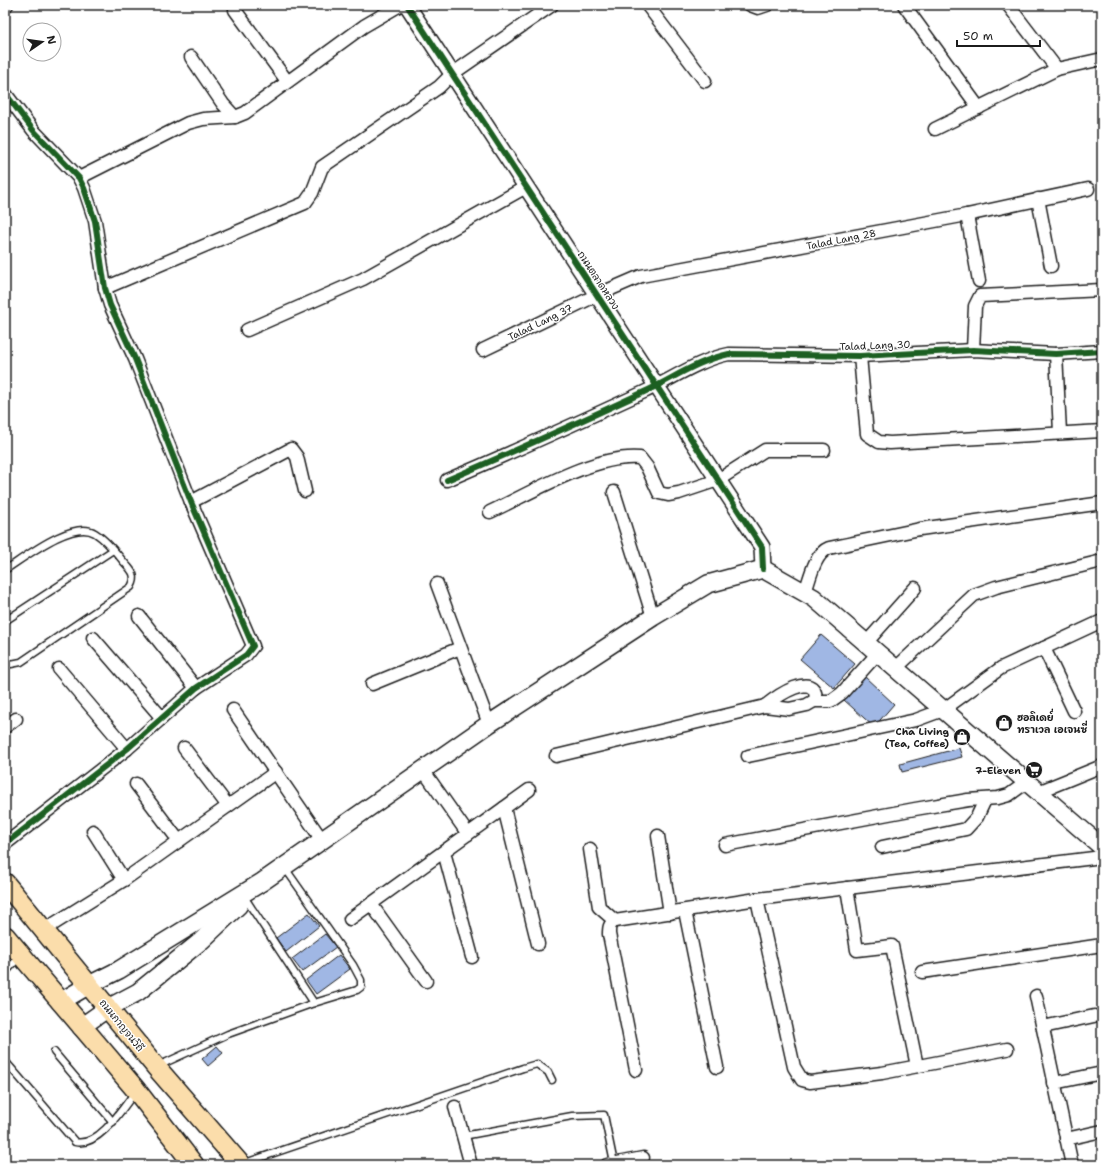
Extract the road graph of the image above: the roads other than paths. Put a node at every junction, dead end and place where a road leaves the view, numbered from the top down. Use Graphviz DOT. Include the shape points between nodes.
graph roads {
  1 [pos="400,5"];
  2 [pos="407,5"];
  3 [pos="552,5"];
  4 [pos="647,5"];
  5 [pos="750,5"];
  6 [pos="767,5"];
  7 [pos="904,5"];
  8 [pos="1008,5"];
  9 [pos="235,10"];
  10 [pos="191,57"];
  11 [pos="1102,59"];
  12 [pos="1057,69"];
  13 [pos="452,74"];
  14 [pos="287,81"];
  15 [pos="705,81"];
  16 [pos="5,93"];
  17 [pos="978,108"];
  18 [pos="235,117"];
  19 [pos="935,129"];
  20 [pos="79,178"];
  21 [pos="526,187"];
  22 [pos="1088,189"];
  23 [pos="1038,199"];
  24 [pos="967,215"];
  25 [pos="1051,266"];
  26 [pos="979,281"];
  27 [pos="105,288"];
  28 [pos="1102,290"];
  29 [pos="597,295"];
  30 [pos="246,330"];
  31 [pos="483,350"];
  32 [pos="973,350"];
  33 [pos="1102,351"];
  34 [pos="1056,354"];
  35 [pos="860,356"];
  36 [pos="657,386"];
  37 [pos="1102,431"];
  38 [pos="1060,432"];
  39 [pos="824,450"];
  40 [pos="447,480"];
  41 [pos="718,480"];
  42 [pos="305,491"];
  43 [pos="614,492"];
  44 [pos="191,502"];
  45 [pos="1102,503"];
  46 [pos="490,512"];
  47 [pos="113,550"];
  48 [pos="1102,561"];
  49 [pos="763,569"];
  50 [pos="5,570"];
  51 [pos="437,584"];
  52 [pos="915,588"];
  53 [pos="805,592"];
  54 [pos="139,616"];
  55 [pos="653,617"];
  56 [pos="5,621"];
  57 [pos="1102,621"];
  58 [pos="93,638"];
  59 [pos="460,648"];
  60 [pos="872,648"];
  61 [pos="1044,648"];
  62 [pos="5,661"];
  63 [pos="896,668"];
  64 [pos="59,669"];
  65 [pos="372,684"];
  66 [pos="196,688"];
  67 [pos="814,701"];
  68 [pos="765,706"];
  69 [pos="233,710"];
  70 [pos="943,710"];
  71 [pos="1074,711"];
  72 [pos="162,718"];
  73 [pos="16,719"];
  74 [pos="488,724"];
  75 [pos="5,727"];
  76 [pos="184,748"];
  77 [pos="127,749"];
  78 [pos="556,756"];
  79 [pos="748,756"];
  80 [pos="1102,766"];
  81 [pos="423,770"];
  82 [pos="276,772"];
  83 [pos="136,784"];
  84 [pos="1033,787"];
  85 [pos="529,790"];
  86 [pos="985,800"];
  87 [pos="228,806"];
  88 [pos="504,808"];
  89 [pos="93,831"];
  90 [pos="468,834"];
  91 [pos="658,836"];
  92 [pos="322,840"];
  93 [pos="178,842"];
  94 [pos="5,844"];
  95 [pos="725,845"];
  96 [pos="882,847"];
  97 [pos="1102,847"];
  98 [pos="590,850"];
  99 [pos="444,852"];
  100 [pos="1102,857"];
  101 [pos="284,867"];
  102 [pos="124,880"];
  103 [pos="5,882"];
  104 [pos="262,882"];
  105 [pos="847,888"];
  106 [pos="246,898"];
  107 [pos="757,899"];
  108 [pos="371,904"];
  109 [pos="685,910"];
  110 [pos="670,913"];
  111 [pos="350,920"];
  112 [pos="615,921"];
  113 [pos="44,930"];
  114 [pos="5,936"];
  115 [pos="538,944"];
  116 [pos="1102,944"];
  117 [pos="22,954"];
  118 [pos="472,957"];
  119 [pos="922,972"];
  120 [pos="5,973"];
  121 [pos="426,981"];
  122 [pos="89,985"];
  123 [pos="1036,996"];
  124 [pos="60,1002"];
  125 [pos="314,1003"];
  126 [pos="108,1008"];
  127 [pos="1094,1016"];
  128 [pos="81,1027"];
  129 [pos="1043,1027"];
  130 [pos="1007,1049"];
  131 [pos="54,1052"];
  132 [pos="5,1061"];
  133 [pos="917,1066"];
  134 [pos="156,1067"];
  135 [pos="717,1067"];
  136 [pos="636,1070"];
  137 [pos="1102,1073"];
  138 [pos="552,1080"];
  139 [pos="1054,1083"];
  140 [pos="136,1090"];
  141 [pos="455,1107"];
  142 [pos="113,1122"];
  143 [pos="1102,1131"];
  144 [pos="463,1136"];
  145 [pos="1066,1139"];
  146 [pos="642,1158"];
  147 [pos="610,1164"];
  148 [pos="194,1165"];
  149 [pos="240,1165"];
  150 [pos="471,1165"];
  151 [pos="1072,1165"];
  1 -- 14 [label="street" via="364,26"];
  2 -- 13 [label="street, ถนนตลาดหลวง"];
  3 -- 13 [label="street"];
  4 -- 15 [label="street"];
  5 -- 6 [label="street" via="758,8"];
  7 -- 17 [label="street"];
  8 -- 12 [label="street"];
  9 -- 14 [label="street"];
  10 -- 18 [label="street"];
  11 -- 12 [label="street"];
  12 -- 17 [label="street"];
  13 -- 21 [label="street, ถนนตลาดหลวง"];
  13 -- 27 [label="street" via="439,87 322,167 312,193 305,203"];
  14 -- 18 [label="street" via="249,110"];
  16 -- 20 [label="street" via="33,130"];
  17 -- 19 [label="street"];
  18 -- 20 [label="street" via="203,119 188,123"];
  20 -- 27 [label="street" via="95,221"];
  21 -- 29 [label="street, ถนนตลาดหลวง"];
  21 -- 30 [label="street" via="363,279"];
  22 -- 23 [label="street, Talad Lang 28"];
  23 -- 24 [label="street, Talad Lang 28"];
  23 -- 25 [label="street"];
  24 -- 26 [label="street"];
  24 -- 29 [label="street, Talad Lang 28" via="641,276"];
  27 -- 44 [label="street" via="139,367"];
  28 -- 32 [label="street" via="980,296 975,306"];
  29 -- 31 [label="street, Talad Lang 37"];
  29 -- 36 [label="street, ถนนตลาดหลวง"];
  32 -- 34 [label="street, Talad Lang 30"];
  32 -- 35 [label="street, Talad Lang 30"];
  33 -- 34 [label="street, Talad Lang 30"];
  34 -- 38 [label="street"];
  35 -- 36 [label="street, Talad Lang 30" via="729,354 714,357"];
  35 -- 38 [label="street" via="867,434 880,442"];
  36 -- 40 [label="street, Talad Lang 30"];
  36 -- 41 [label="street, ถนนตลาดหลวง"];
  37 -- 38 [label="street"];
  39 -- 41 [label="street" via="765,450"];
  41 -- 46 [label="street" via="679,493 663,495 659,493 640,458 623,457 573,473"];
  41 -- 49 [label="street, ถนนตลาดหลวง" via="762,547"];
  42 -- 44 [label="street" via="296,457 291,449"];
  43 -- 55 [label="street"];
  44 -- 66 [label="street" via="253,646 246,655"];
  45 -- 53 [label="street" via="928,528 829,548 823,551 818,559"];
  47 -- 50 [label="lane" via="94,532 71,531"];
  47 -- 56 [label="lane"];
  47 -- 62 [label="lane" via="134,573 135,581 131,587 21,662 11,664"];
  48 -- 63 [label="street" via="996,587 974,595"];
  49 -- 53 [label="main road"];
  49 -- 55 [label="main road" via="708,584"];
  51 -- 59 [label="street"];
  52 -- 60 [label="street"];
  53 -- 60 [label="main road"];
  54 -- 66 [label="street"];
  55 -- 74 [label="main road"];
  57 -- 61 [label="street"];
  58 -- 72 [label="street"];
  59 -- 65 [label="street"];
  59 -- 74 [label="street"];
  60 -- 63 [label="main road"];
  60 -- 67 [label="street" via="838,696 831,701"];
  61 -- 70 [label="street" via="997,671"];
  61 -- 71 [label="street"];
  63 -- 70 [label="main road"];
  64 -- 77 [label="street"];
  66 -- 72 [label="street"];
  67 -- 68 [label="street" via="789,709"];
  67 -- 68 [label="street" via="814,691 805,684 779,696"];
  68 -- 78 [label="street"];
  69 -- 82 [label="street"];
  70 -- 79 [label="street" via="903,724"];
  70 -- 84 [label="main road"];
  72 -- 77 [label="street"];
  73 -- 75 [label="street"];
  74 -- 81 [label="main road"];
  76 -- 87 [label="street"];
  77 -- 94 [label="street"];
  80 -- 84 [label="street"];
  81 -- 90 [label="street"];
  81 -- 92 [label="main road"];
  82 -- 87 [label="street"];
  82 -- 92 [label="street"];
  83 -- 93 [label="street"];
  84 -- 86 [label="street"];
  84 -- 97 [label="main road"];
  85 -- 88 [label="street"];
  86 -- 95 [label="street" via="968,800 915,809"];
  86 -- 96 [label="street" via="977,817 966,829"];
  87 -- 93 [label="street"];
  88 -- 90 [label="street"];
  88 -- 115 [label="street"];
  89 -- 102 [label="street"];
  90 -- 99 [label="street"];
  91 -- 110 [label="street"];
  92 -- 101 [label="main road"];
  93 -- 102 [label="street"];
  98 -- 112 [label="street" via="599,906"];
  99 -- 108 [label="street"];
  99 -- 118 [label="street"];
  100 -- 105 [label="street"];
  101 -- 104 [label="main road"];
  101 -- 125 [label="lane" via="361,980 361,987 357,990"];
  102 -- 113 [label="street"];
  103 -- 113 [label="main road, ถนนกาญจนวิถี"];
  104 -- 106 [label="main road"];
  104 -- 122 [label="main road" via="119,970"];
  105 -- 107 [label="street"];
  105 -- 133 [label="street" via="857,950 892,946"];
  106 -- 125 [label="lane"];
  106 -- 126 [label="main road" via="202,941 138,992"];
  107 -- 109 [label="street"];
  107 -- 133 [label="street" via="794,1067 799,1077 810,1082"];
  108 -- 111 [label="street"];
  108 -- 121 [label="street"];
  109 -- 110 [label="street"];
  109 -- 135 [label="street"];
  110 -- 112 [label="street"];
  112 -- 136 [label="street" via="609,927 609,934"];
  113 -- 122 [label="main road, ถนนกาญจนวิถี"];
  114 -- 117 [label="main road"];
  116 -- 119 [label="street"];
  117 -- 120 [label="lane"];
  117 -- 124 [label="main road"];
  122 -- 124 [label="main road"];
  122 -- 126 [label="main road, ถนนกาญจนวิถี"];
  123 -- 129 [label="street"];
  124 -- 128 [label="main road"];
  125 -- 134 [label="lane" via="228,1034"];
  126 -- 128 [label="main road"];
  126 -- 134 [label="main road, ถนนกาญจนวิถี"];
  127 -- 129 [label="street"];
  128 -- 140 [label="main road"];
  129 -- 139 [label="street"];
  130 -- 133 [label="street"];
  131 -- 142 [label="lane"];
  132 -- 142 [label="lane" via="74,1142 80,1144 90,1140"];
  134 -- 149 [label="main road, ถนนกาญจนวิถี"];
  137 -- 139 [label="street"];
  138 -- 149 [label="lane" via="548,1072 537,1064"];
  139 -- 145 [label="street"];
  140 -- 142 [label="lane"];
  140 -- 148 [label="main road"];
  141 -- 144 [label="street"];
  143 -- 145 [label="street"];
  144 -- 147 [label="lane" via="572,1116 604,1115"];
  144 -- 150 [label="street"];
  145 -- 151 [label="street"];
  146 -- 147 [label="street"];
}
